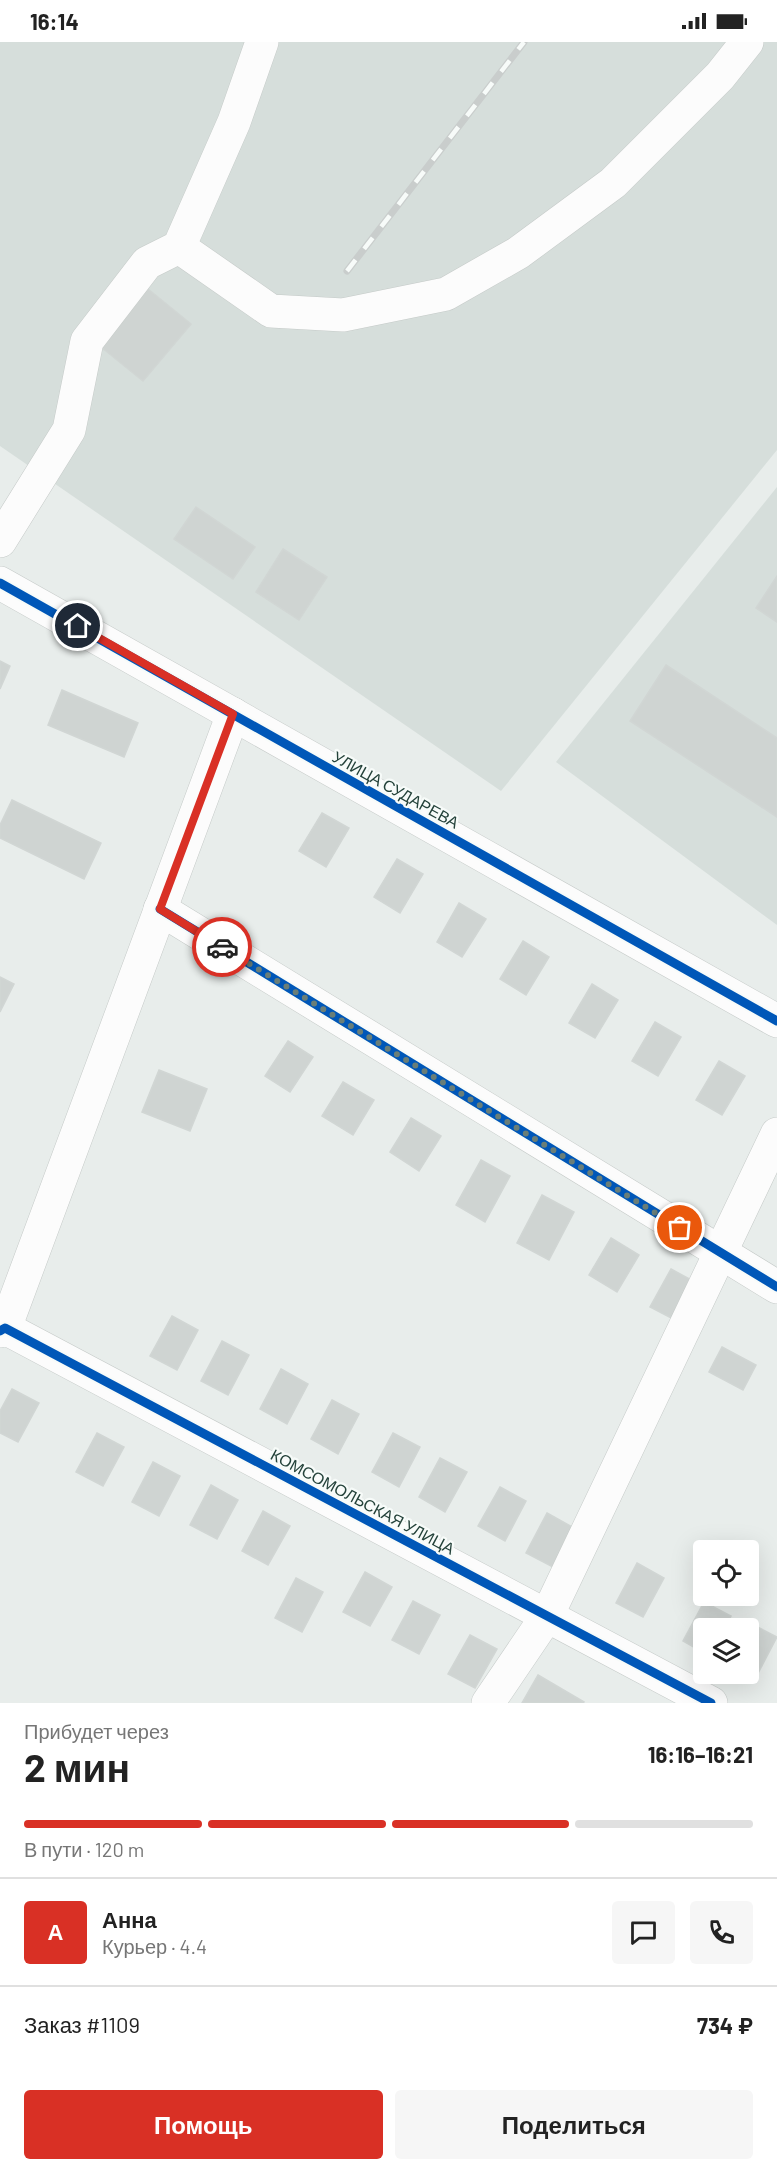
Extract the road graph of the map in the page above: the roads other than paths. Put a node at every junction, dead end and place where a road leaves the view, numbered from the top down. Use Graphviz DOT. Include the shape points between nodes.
graph roads {
  1 [pos="262,42"];
  2 [pos="747,42"];
  3 [pos="179,247"];
  4 [pos="0,541"];
  5 [pos="0,582"];
  6 [pos="233,714"];
  7 [pos="160,909"];
  8 [pos="775,1017"];
  9 [pos="777,1134"];
  10 [pos="720,1253"];
  11 [pos="777,1287"];
  12 [pos="3,1330"];
  13 [pos="547,1616"];
  14 [pos="488,1703"];
  15 [pos="711,1703"];
  1 -- 3 [label="street" via="234,122"];
  2 -- 3 [label="street" via="720,76 613,183 518,253 446,294 343,315 271,311"];
  3 -- 4 [label="street" via="147,264 87,341 69,430"];
  5 -- 6 [label="street, УЛИЦА СУДАРЕВА"];
  6 -- 7 [label="street"];
  6 -- 8 [label="street, УЛИЦА СУДАРЕВА"];
  7 -- 10 [label="street"];
  7 -- 12 [label="street"];
  9 -- 10 [label="street"];
  10 -- 11 [label="street"];
  10 -- 13 [label="street"];
  12 -- 13 [label="street, КОМСОМОЛЬСКАЯ УЛИЦА"];
  13 -- 14 [label="street"];
  13 -- 15 [label="street, КОМСОМОЛЬСКАЯ УЛИЦА"];
}
